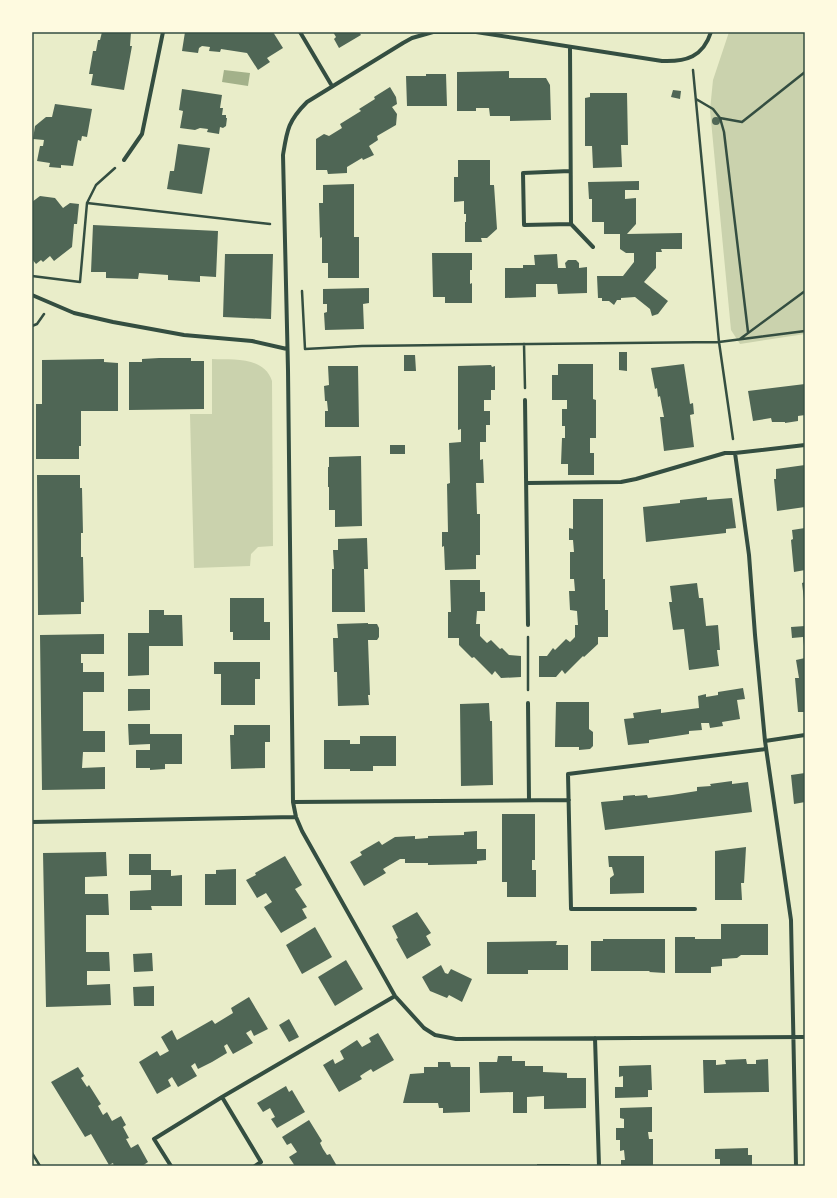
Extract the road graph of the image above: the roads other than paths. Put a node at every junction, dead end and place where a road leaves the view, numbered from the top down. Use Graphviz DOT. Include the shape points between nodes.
graph roads {
  1 [pos="163,32"];
  2 [pos="300,32"];
  3 [pos="476,32"];
  4 [pos="711,32"];
  5 [pos="570,47"];
  6 [pos="332,86"];
  7 [pos="124,160"];
  8 [pos="570,172"];
  9 [pos="571,224"];
  10 [pos="593,247"];
  11 [pos="32,295"];
  12 [pos="287,349"];
  13 [pos="526,400"];
  14 [pos="805,445"];
  15 [pos="735,454"];
  16 [pos="527,483"];
  17 [pos="528,624"];
  18 [pos="528,703"];
  19 [pos="805,735"];
  20 [pos="765,741"];
  21 [pos="766,750"];
  22 [pos="529,800"];
  23 [pos="568,800"];
  24 [pos="293,802"];
  25 [pos="296,817"];
  26 [pos="32,822"];
  27 [pos="695,909"];
  28 [pos="395,996"];
  29 [pos="793,1037"];
  30 [pos="805,1037"];
  31 [pos="595,1038"];
  32 [pos="222,1097"];
  33 [pos="263,1164"];
  34 [pos="171,1166"];
  35 [pos="255,1166"];
  36 [pos="599,1166"];
  37 [pos="796,1166"];
  1 -- 7 [label="street" via="142,134"];
  2 -- 6 [label="street"];
  3 -- 5 [label="street"];
  3 -- 6 [label="street" via="433,32 412,38"];
  4 -- 5 [label="street" via="698,53 675,61"];
  5 -- 8 [label="street"];
  6 -- 12 [label="street" via="300,109 289,126 286,137 283,155"];
  8 -- 9 [label="street"];
  8 -- 9 [label="street" via="522,173 524,225"];
  9 -- 10 [label="street"];
  11 -- 12 [label="street" via="74,313 112,322 184,335 252,341"];
  12 -- 24 [label="street"];
  13 -- 16 [label="street"];
  14 -- 15 [label="street"];
  15 -- 16 [label="street" via="724,453 621,482"];
  15 -- 20 [label="street" via="749,555"];
  16 -- 17 [label="street"];
  18 -- 22 [label="street"];
  19 -- 20 [label="street"];
  20 -- 21 [label="street"];
  21 -- 23 [label="street" via="568,774"];
  21 -- 29 [label="street" via="791,920"];
  22 -- 23 [label="street"];
  22 -- 24 [label="street"];
  23 -- 27 [label="street" via="571,909"];
  24 -- 25 [label="street"];
  25 -- 26 [label="street"];
  25 -- 28 [label="street"];
  28 -- 31 [label="street" via="424,1028 443,1037"];
  28 -- 32 [label="street"];
  29 -- 30 [label="street"];
  29 -- 31 [label="street"];
  29 -- 37 [label="street"];
  31 -- 36 [label="street"];
  32 -- 33 [label="street"];
  32 -- 34 [label="street" via="154,1139"];
  33 -- 35 [label="street"];
}
